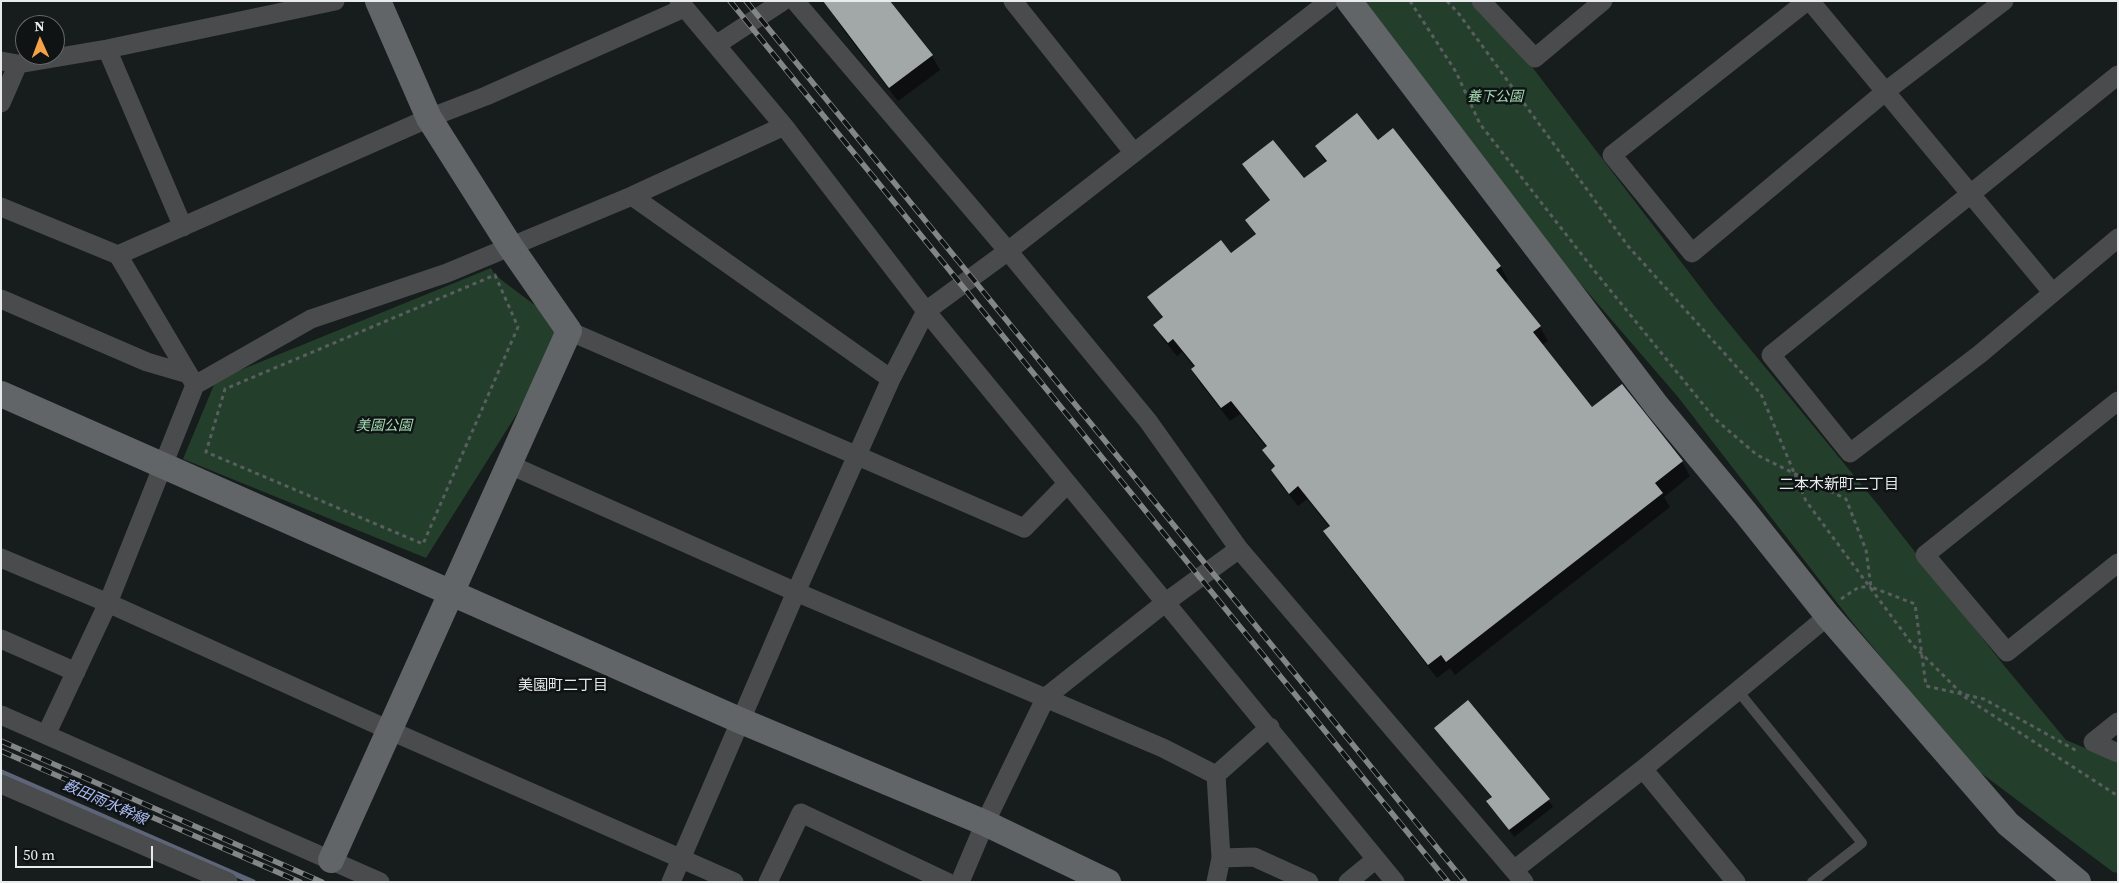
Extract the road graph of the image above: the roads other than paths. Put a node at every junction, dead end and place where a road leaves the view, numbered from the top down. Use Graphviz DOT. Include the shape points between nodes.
graph roads {
  1 [pos="335,1"];
  2 [pos="378,1"];
  3 [pos="783,1"];
  4 [pos="795,1"];
  5 [pos="1013,1"];
  6 [pos="1329,1"];
  7 [pos="1349,1"];
  8 [pos="1481,1"];
  9 [pos="1603,1"];
  10 [pos="1809,1"];
  11 [pos="2004,1"];
  12 [pos="682,4"];
  13 [pos="716,45"];
  14 [pos="107,49"];
  15 [pos="10,63"];
  16 [pos="2118,75"];
  17 [pos="1886,91"];
  18 [pos="1,103"];
  19 [pos="428,118"];
  20 [pos="784,126"];
  21 [pos="1134,152"];
  22 [pos="1971,193"];
  23 [pos="632,196"];
  24 [pos="1,207"];
  25 [pos="183,227"];
  26 [pos="2118,238"];
  27 [pos="510,246"];
  28 [pos="1008,251"];
  29 [pos="118,255"];
  30 [pos="2052,292"];
  31 [pos="1,299"];
  32 [pos="926,311"];
  33 [pos="569,330"];
  34 [pos="191,379"];
  35 [pos="892,379"];
  36 [pos="1,394"];
  37 [pos="2118,401"];
  38 [pos="856,457"];
  39 [pos="508,464"];
  40 [pos="163,466"];
  41 [pos="1067,484"];
  42 [pos="1239,549"];
  43 [pos="1,558"];
  44 [pos="2118,563"];
  45 [pos="796,592"];
  46 [pos="451,594"];
  47 [pos="1166,602"];
  48 [pos="108,603"];
  49 [pos="1833,609"];
  50 [pos="1,639"];
  51 [pos="76,672"];
  52 [pos="1738,691"];
  53 [pos="1046,697"];
  54 [pos="1,715"];
  55 [pos="739,720"];
  56 [pos="2118,722"];
  57 [pos="1270,727"];
  58 [pos="389,730"];
  59 [pos="46,735"];
  60 [pos="2118,753"];
  61 [pos="1643,769"];
  62 [pos="1216,775"];
  63 [pos="1,784"];
  64 [pos="985,823"];
  65 [pos="680,858"];
  66 [pos="1221,858"];
  67 [pos="1376,858"];
  68 [pos="330,860"];
  69 [pos="1519,876"];
  70 [pos="228,882"];
  71 [pos="380,882"];
  72 [pos="671,882"];
  73 [pos="734,882"];
  74 [pos="768,882"];
  75 [pos="946,882"];
  76 [pos="960,882"];
  77 [pos="1108,882"];
  78 [pos="1216,882"];
  79 [pos="1309,882"];
  80 [pos="1348,882"];
  81 [pos="1395,882"];
  82 [pos="1736,882"];
  83 [pos="1812,882"];
  84 [pos="2078,882"];
  1 -- 14 [label="street"];
  2 -- 19 [label="street"];
  3 -- 13 [label="street"];
  4 -- 28 [label="street"];
  5 -- 21 [label="street"];
  6 -- 21 [label="street"];
  7 -- 49 [label="street" via="1657,406 1745,512"];
  8 -- 9 [label="street" via="1535,58"];
  10 -- 17 [label="street"];
  10 -- 17 [label="street" via="1612,155 1692,253"];
  11 -- 17 [label="street"];
  12 -- 13 [label="street"];
  12 -- 19 [label="street" via="486,96"];
  13 -- 20 [label="street"];
  14 -- 15 [label="street"];
  14 -- 25 [label="street"];
  15 -- 18 [label="street"];
  16 -- 22 [label="street"];
  17 -- 22 [label="street"];
  19 -- 25 [label="street"];
  19 -- 27 [label="street"];
  20 -- 23 [label="street"];
  20 -- 32 [label="street"];
  21 -- 28 [label="street"];
  22 -- 30 [label="street"];
  22 -- 30 [label="street" via="1771,354 1850,452 1980,354"];
  23 -- 27 [label="street"];
  23 -- 35 [label="street"];
  24 -- 29 [label="street"];
  25 -- 29 [label="street"];
  26 -- 30 [label="street"];
  27 -- 33 [label="street"];
  27 -- 34 [label="street" via="446,273 311,319"];
  28 -- 32 [label="street"];
  28 -- 42 [label="street" via="1148,420"];
  29 -- 34 [label="street"];
  31 -- 34 [label="street"];
  32 -- 35 [label="street"];
  32 -- 41 [label="street"];
  33 -- 38 [label="street"];
  33 -- 39 [label="street"];
  34 -- 40 [label="street"];
  35 -- 38 [label="street"];
  36 -- 40 [label="street"];
  37 -- 44 [label="street" via="1925,555 2007,652"];
  38 -- 41 [label="street" via="1024,528"];
  38 -- 45 [label="street"];
  39 -- 45 [label="street"];
  39 -- 46 [label="street"];
  40 -- 46 [label="street"];
  40 -- 48 [label="street"];
  41 -- 47 [label="street"];
  42 -- 47 [label="street"];
  42 -- 69 [label="street"];
  43 -- 48 [label="street"];
  45 -- 53 [label="street"];
  45 -- 55 [label="street"];
  46 -- 55 [label="street"];
  46 -- 58 [label="street"];
  47 -- 53 [label="street"];
  47 -- 57 [label="street"];
  48 -- 51 [label="street"];
  48 -- 58 [label="street"];
  49 -- 52 [label="street"];
  49 -- 84 [label="street" via="2008,824"];
  50 -- 51 [label="street"];
  51 -- 59 [label="street"];
  52 -- 61 [label="street"];
  52 -- 83 [label="lane" via="1862,843"];
  53 -- 62 [label="street"];
  53 -- 64 [label="street"];
  54 -- 59 [label="street"];
  55 -- 64 [label="street"];
  55 -- 65 [label="street"];
  56 -- 60 [label="street" via="2093,742"];
  57 -- 62 [label="street"];
  57 -- 67 [label="street"];
  58 -- 65 [label="street"];
  58 -- 68 [label="street"];
  59 -- 68 [label="street"];
  61 -- 69 [label="street"];
  61 -- 82 [label="street"];
  62 -- 66 [label="street"];
  63 -- 70 [label="street"];
  64 -- 76 [label="street"];
  64 -- 77 [label="street"];
  65 -- 72 [label="street"];
  65 -- 73 [label="street"];
  66 -- 78 [label="street"];
  66 -- 79 [label="street" via="1254,857"];
  67 -- 80 [label="street"];
  67 -- 81 [label="street"];
  68 -- 71 [label="street"];
  74 -- 75 [label="street" via="801,813"];
}
